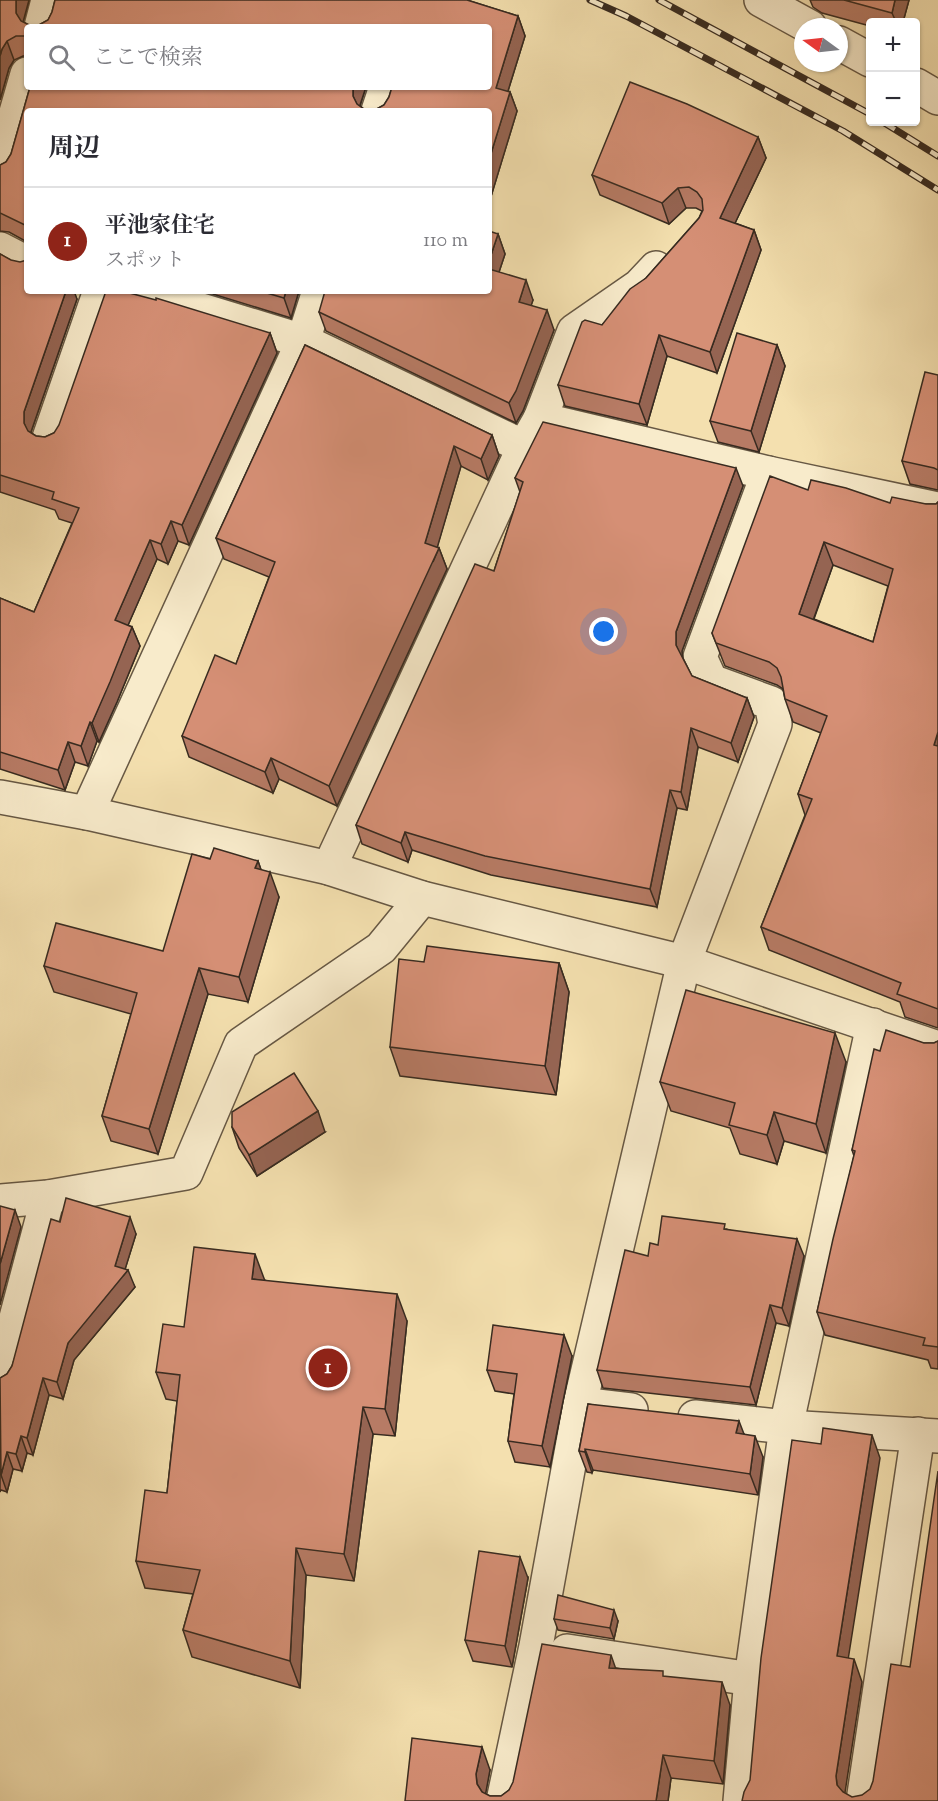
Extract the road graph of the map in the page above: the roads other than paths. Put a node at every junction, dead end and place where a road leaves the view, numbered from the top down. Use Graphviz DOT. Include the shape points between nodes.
graph roads {
  1 [pos="48,0"];
  2 [pos="762,0"];
  3 [pos="794,18"];
  4 [pos="42,24"];
  5 [pos="848,48"];
  6 [pos="866,58"];
  7 [pos="24,84"];
  8 [pos="920,89"];
  9 [pos="385,90"];
  10 [pos="938,98"];
  11 [pos="379,108"];
  12 [pos="0,168"];
  13 [pos="677,243"];
  14 [pos="0,249"];
  15 [pos="24,261"];
  16 [pos="99,294"];
  17 [pos="149,294"];
  18 [pos="318,294"];
  19 [pos="303,340"];
  20 [pos="540,419"];
  21 [pos="49,438"];
  22 [pos="524,447"];
  23 [pos="768,473"];
  24 [pos="938,509"];
  25 [pos="0,797"];
  26 [pos="87,813"];
  27 [pos="329,868"];
  28 [pos="422,898"];
  29 [pos="684,962"];
  30 [pos="873,1025"];
  31 [pos="938,1048"];
  32 [pos="48,1197"];
  33 [pos="0,1201"];
  34 [pos="0,1378"];
  35 [pos="580,1404"];
  36 [pos="786,1427"];
  37 [pos="928,1435"];
  38 [pos="536,1646"];
  39 [pos="751,1679"];
  40 [pos="503,1801"];
  41 [pos="740,1801"];
  42 [pos="863,1801"];
  1 -- 4 [label="street"];
  2 -- 3 [label="street"];
  5 -- 6 [label="street"];
  7 -- 12 [label="street"];
  8 -- 10 [label="street"];
  9 -- 11 [label="street"];
  13 -- 20 [label="street" via="639,286 574,331"];
  14 -- 15 [label="street"];
  16 -- 21 [label="street"];
  17 -- 19 [label="street"];
  18 -- 19 [label="street"];
  19 -- 22 [label="street"];
  19 -- 26 [label="street"];
  20 -- 22 [label="street"];
  20 -- 23 [label="street"];
  22 -- 27 [label="street"];
  23 -- 24 [label="street"];
  23 -- 29 [label="street" via="700,657 711,681 771,703 775,724"];
  25 -- 26 [label="street"];
  26 -- 27 [label="street"];
  27 -- 28 [label="street"];
  28 -- 29 [label="street"];
  28 -- 32 [label="street" via="381,948 241,1044 186,1173"];
  29 -- 30 [label="street"];
  29 -- 35 [label="street"];
  30 -- 31 [label="street"];
  30 -- 36 [label="street"];
  32 -- 33 [label="street"];
  32 -- 34 [label="street"];
  35 -- 36 [label="street"];
  35 -- 38 [label="street"];
  36 -- 37 [label="street"];
  36 -- 39 [label="street"];
  37 -- 42 [label="street"];
  38 -- 39 [label="street"];
  38 -- 40 [label="street"];
  39 -- 41 [label="street"];
}
